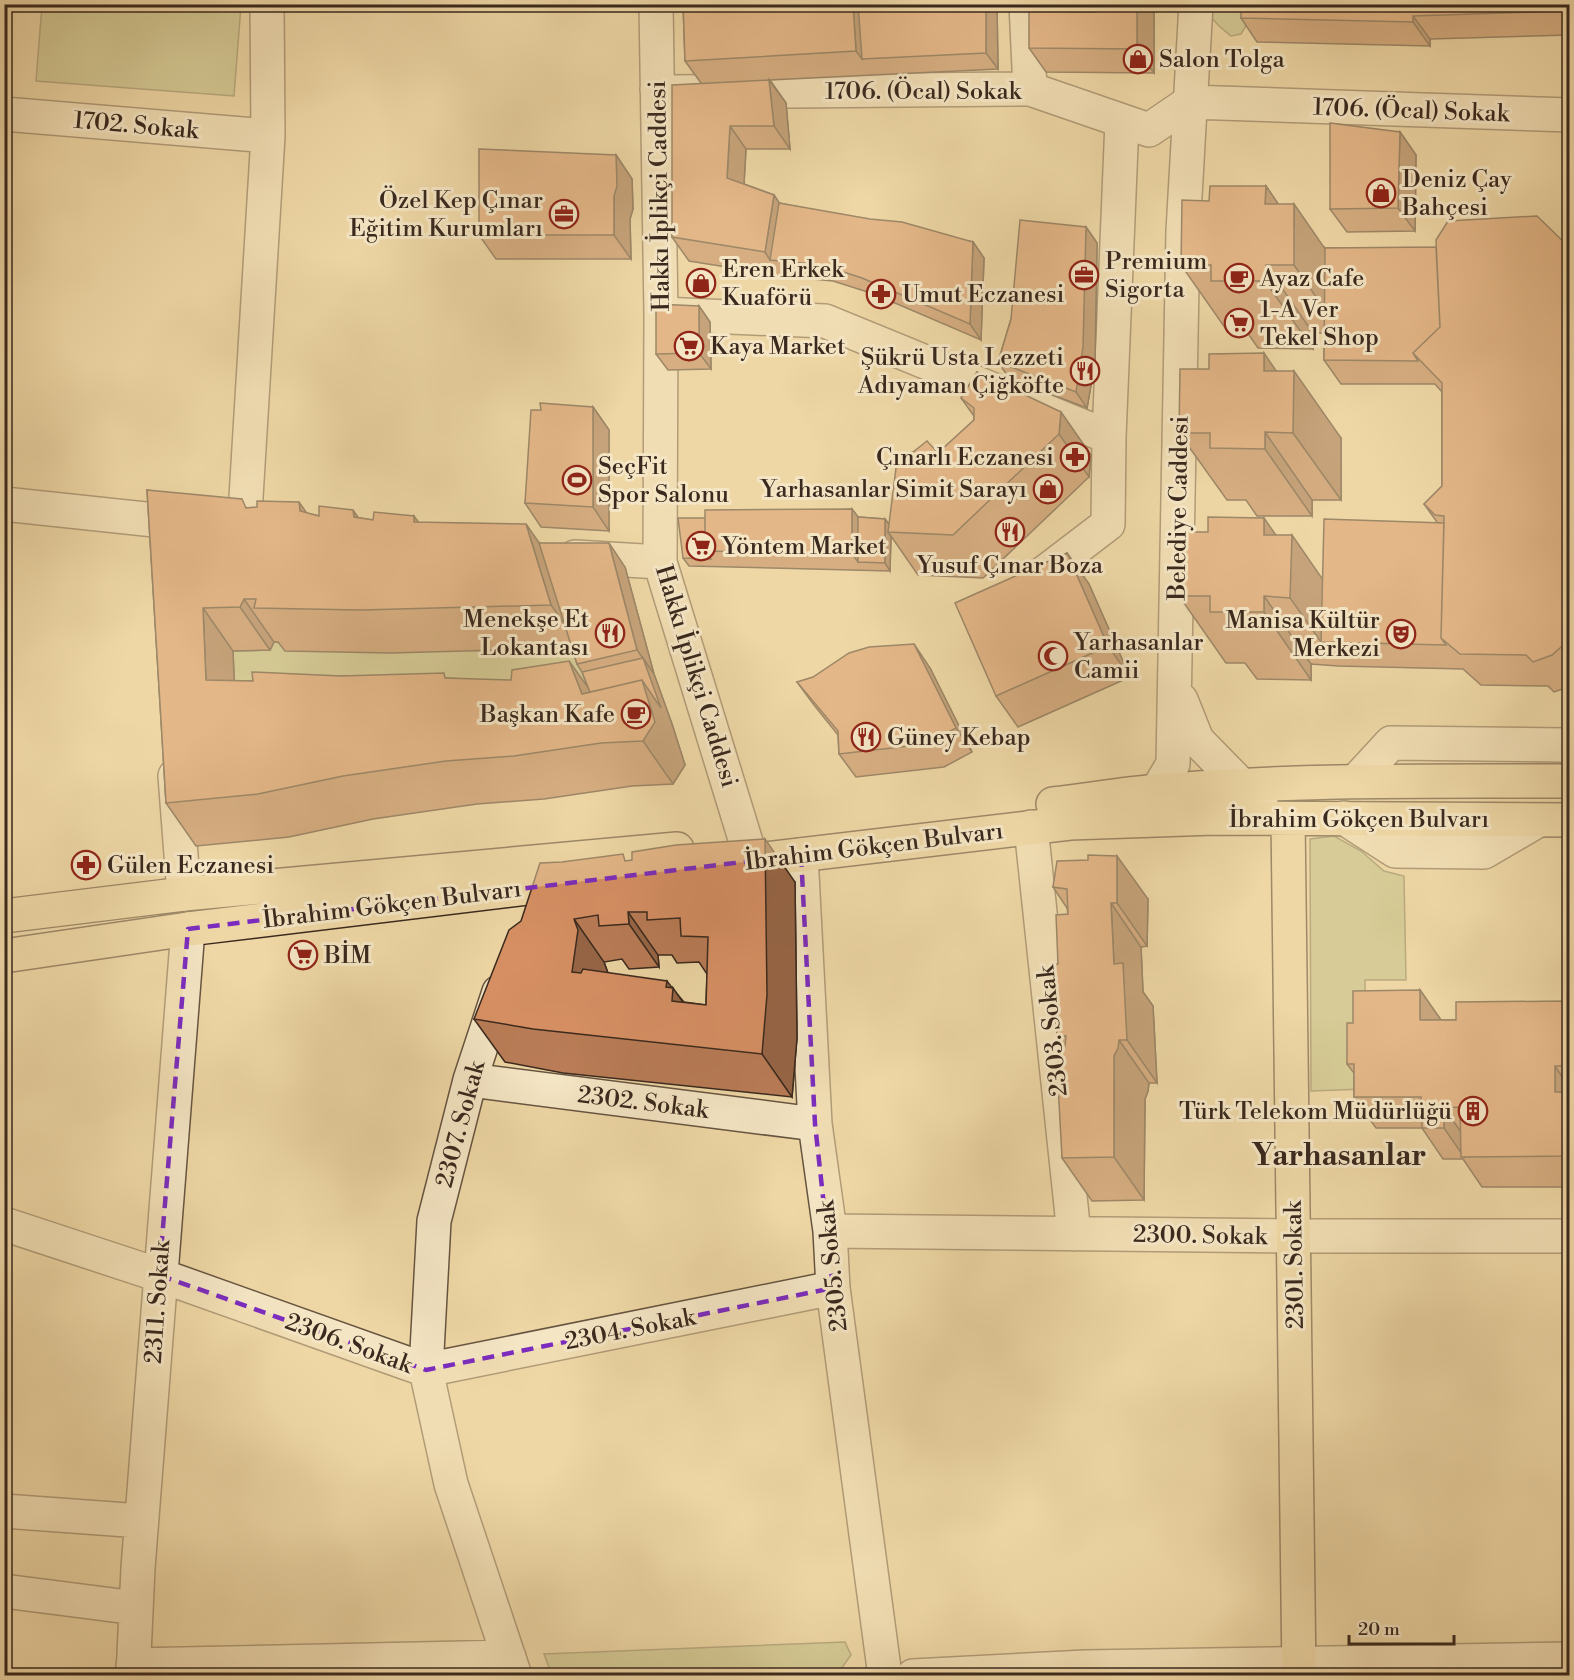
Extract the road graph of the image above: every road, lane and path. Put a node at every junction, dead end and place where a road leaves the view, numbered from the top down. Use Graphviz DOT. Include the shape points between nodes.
graph roads {
  1 [pos="267,4"];
  2 [pos="656,4"];
  3 [pos="1026,4"];
  4 [pos="1196,4"];
  5 [pos="657,89"];
  6 [pos="1030,89"];
  7 [pos="1190,102"];
  8 [pos="4,114"];
  9 [pos="1569,116"];
  10 [pos="1122,121"];
  11 [pos="268,136"];
  12 [pos="661,314"];
  13 [pos="1109,437"];
  14 [pos="4,504"];
  15 [pos="156,520"];
  16 [pos="244,530"];
  17 [pos="279,533"];
  18 [pos="158,555"];
  19 [pos="541,555"];
  20 [pos="660,562"];
  21 [pos="1008,600"];
  22 [pos="1176,687"];
  23 [pos="173,742"];
  24 [pos="1569,748"];
  25 [pos="1356,781"];
  26 [pos="1569,781"];
  27 [pos="1242,786"];
  28 [pos="1156,791"];
  29 [pos="1288,819"];
  30 [pos="1569,820"];
  31 [pos="1030,827"];
  32 [pos="746,842"];
  33 [pos="801,855"];
  34 [pos="534,887"];
  35 [pos="184,894"];
  36 [pos="4,916"];
  37 [pos="523,921"];
  38 [pos="188,929"];
  39 [pos="4,956"];
  40 [pos="507,966"];
  41 [pos="470,1080"];
  42 [pos="815,1124"];
  43 [pos="4,1224"];
  44 [pos="830,1231"];
  45 [pos="1074,1234"];
  46 [pos="1294,1236"];
  47 [pos="1569,1236"];
  48 [pos="159,1275"];
  49 [pos="833,1288"];
  50 [pos="426,1370"];
  51 [pos="4,1510"];
  52 [pos="141,1521"];
  53 [pos="4,1591"];
  54 [pos="136,1608"];
  55 [pos="1569,1659"];
  56 [pos="512,1666"];
  57 [pos="133,1670"];
  58 [pos="1293,1671"];
  59 [pos="885,1676"];
  60 [pos="913,1676"];
  1 -- 11 [label="street"];
  2 -- 5 [label="street, Hakkı İplikçi Caddesi"];
  3 -- 6 [label="street"];
  4 -- 7 [label="street, Belediye Caddesi"];
  5 -- 6 [label="street, 1706. (Öcal) Sokak"];
  5 -- 12 [label="street, Hakkı İplikçi Caddesi"];
  6 -- 10 [label="street, 1706. (Öcal) Sokak"];
  7 -- 9 [label="street, 1706. (Öcal) Sokak"];
  7 -- 10 [label="street, 1706. (Öcal) Sokak" via="1149,130"];
  7 -- 22 [label="street, Belediye Caddesi" via="1183,231"];
  8 -- 11 [label="street, 1702. Sokak"];
  10 -- 13 [label="street"];
  11 -- 16 [label="street"];
  12 -- 13 [label="street" via="825,321"];
  12 -- 20 [label="street, Hakkı İplikçi Caddesi"];
  13 -- 21 [label="street" via="1108,524"];
  14 -- 15 [label="street"];
  15 -- 16 [label="street"];
  15 -- 18 [label="street"];
  16 -- 17 [label="street"];
  19 -- 20 [label="street"];
  20 -- 32 [label="street, Hakkı İplikçi Caddesi"];
  22 -- 27 [label="street" via="1197,740"];
  22 -- 28 [label="street, Belediye Caddesi" via="1173,764"];
  23 -- 35 [label="street"];
  24 -- 25 [label="street" via="1391,743"];
  25 -- 26 [label="main road, İbrahim Gökçen Bulvarı"];
  25 -- 27 [label="main road, İbrahim Gökçen Bulvarı"];
  27 -- 28 [label="main road, İbrahim Gökçen Bulvarı"];
  27 -- 29 [label="street"];
  28 -- 32 [label="main road, İbrahim Gökçen Bulvarı"];
  29 -- 30 [label="main road, İbrahim Gökçen Bulvarı"];
  29 -- 31 [label="main road, İbrahim Gökçen Bulvarı" via="1214,818"];
  29 -- 46 [label="main road, 2301. Sokak"];
  31 -- 33 [label="main road, İbrahim Gökçen Bulvarı"];
  31 -- 45 [label="street, 2303. Sokak"];
  32 -- 35 [label="main road, İbrahim Gökçen Bulvarı"];
  33 -- 34 [label="main road, İbrahim Gökçen Bulvarı"];
  33 -- 42 [label="street, 2305. Sokak"];
  34 -- 37 [label="street"];
  34 -- 38 [label="main road, İbrahim Gökçen Bulvarı"];
  35 -- 36 [label="main road, İbrahim Gökçen Bulvarı"];
  38 -- 39 [label="main road, İbrahim Gökçen Bulvarı"];
  38 -- 48 [label="street, 2311. Sokak"];
  40 -- 41 [label="street, 2307. Sokak"];
  41 -- 42 [label="street, 2302. Sokak"];
  41 -- 50 [label="street, 2307. Sokak" via="434,1221"];
  42 -- 44 [label="street, 2305. Sokak"];
  43 -- 48 [label="street, 2306. Sokak"];
  44 -- 45 [label="street, 2300. Sokak"];
  44 -- 49 [label="street, 2305. Sokak"];
  45 -- 46 [label="street, 2300. Sokak"];
  46 -- 47 [label="street, 2300. Sokak"];
  46 -- 58 [label="main road, 2301. Sokak"];
  48 -- 50 [label="street, 2306. Sokak"];
  48 -- 52 [label="street, 2311. Sokak"];
  49 -- 50 [label="street, 2304. Sokak"];
  49 -- 59 [label="street, 2305. Sokak"];
  50 -- 56 [label="street, 2306. Sokak" via="451,1484"];
  51 -- 52 [label="street"];
  52 -- 54 [label="street, 2311. Sokak"];
  53 -- 54 [label="street"];
  54 -- 57 [label="street, 2311. Sokak"];
  55 -- 58 [label="street"];
  56 -- 57 [label="street"];
  58 -- 60 [label="street" via="1085,1667"];
}
